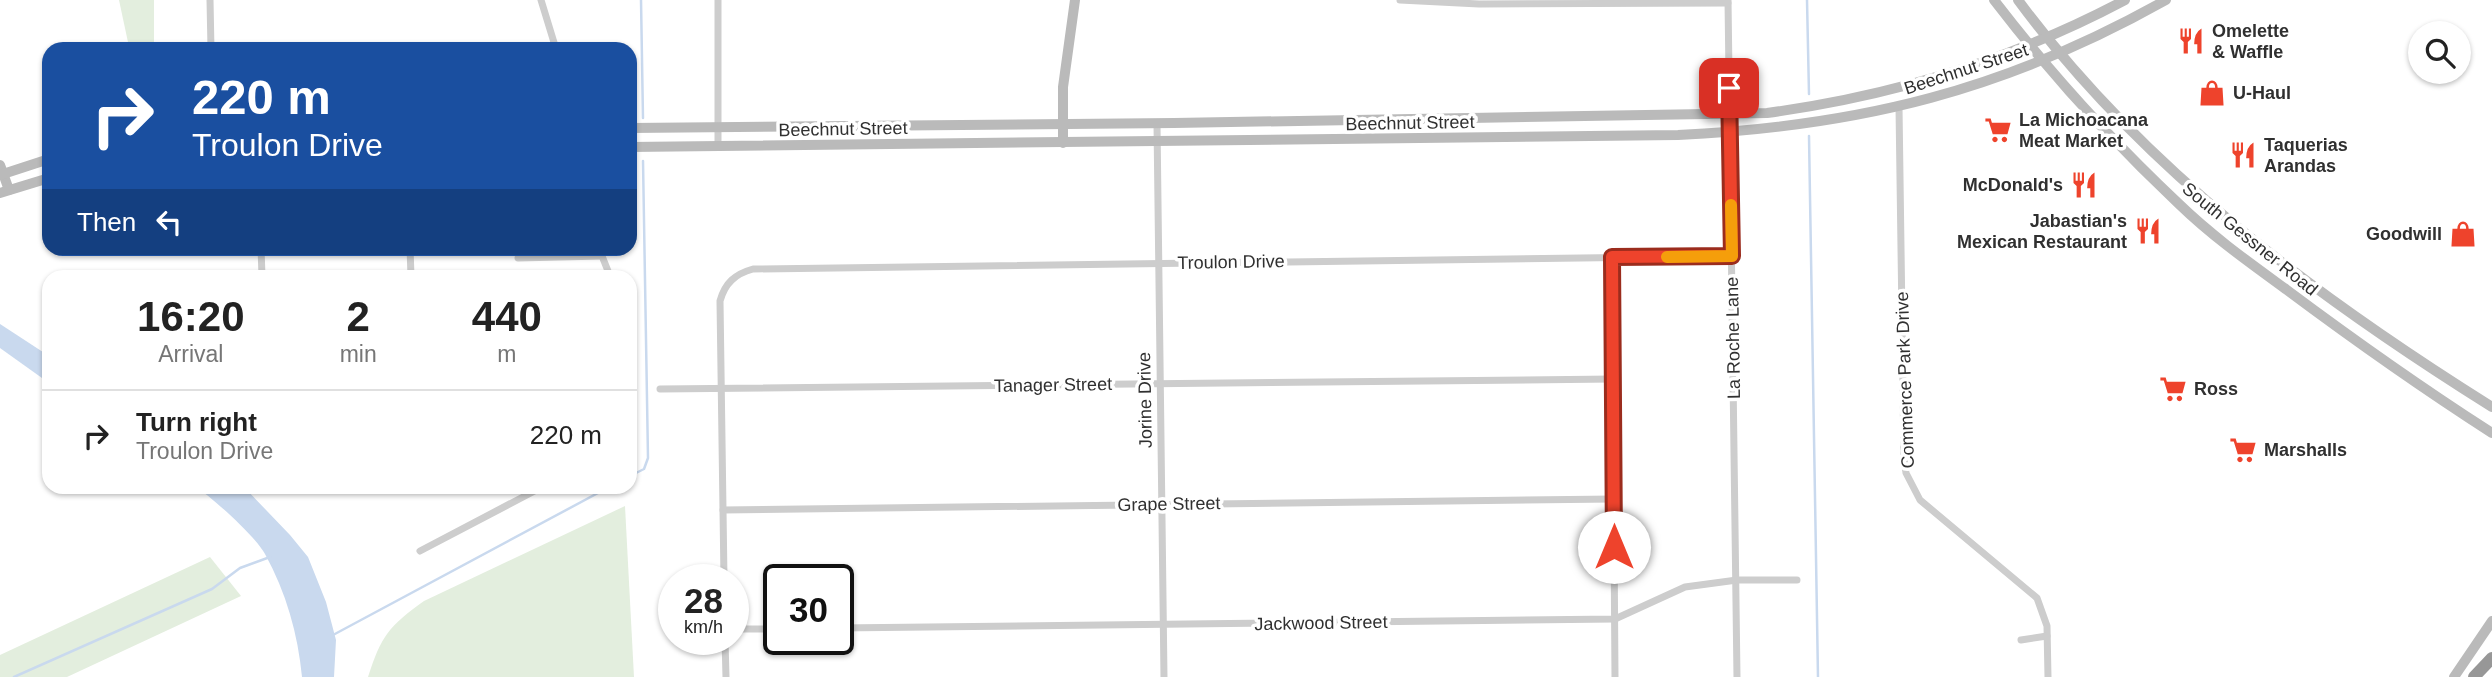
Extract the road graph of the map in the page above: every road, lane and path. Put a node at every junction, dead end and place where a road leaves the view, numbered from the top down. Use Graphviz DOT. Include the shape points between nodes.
graph roads {
  1 [pos="210,0"];
  2 [pos="541,0"];
  3 [pos="718,0"];
  4 [pos="1075,0"];
  5 [pos="1400,0"];
  6 [pos="1994,0"];
  7 [pos="2018,0"];
  8 [pos="2125,0"];
  9 [pos="2166,0"];
  10 [pos="1609,2"];
  11 [pos="1728,2"];
  12 [pos="2046,37"];
  13 [pos="211,42"];
  14 [pos="554,42"];
  15 [pos="2028,45"];
  16 [pos="2060,54"];
  17 [pos="2042,61"];
  18 [pos="1899,107"];
  19 [pos="1730,115"];
  20 [pos="1549,118"];
  21 [pos="1343,121"];
  22 [pos="1063,124"];
  23 [pos="1157,124"];
  24 [pos="890,126"];
  25 [pos="719,127"];
  26 [pos="637,128"];
  27 [pos="1730,132"];
  28 [pos="1549,136"];
  29 [pos="1343,139"];
  30 [pos="1157,142"];
  31 [pos="1063,143"];
  32 [pos="890,144"];
  33 [pos="718,146"];
  34 [pos="637,147"];
  35 [pos="42,161"];
  36 [pos="1,171"];
  37 [pos="42,180"];
  38 [pos="4,192"];
  39 [pos="546,256"];
  40 [pos="1732,256"];
  41 [pos="1612,257"];
  42 [pos="518,258"];
  43 [pos="1159,263"];
  44 [pos="2352,313"];
  45 [pos="2341,331"];
  46 [pos="1613,379"];
  47 [pos="1161,384"];
  48 [pos="721,388"];
  49 [pos="660,389"];
  50 [pos="2492,407"];
  51 [pos="2492,433"];
  52 [pos="529,494"];
  53 [pos="1614,499"];
  54 [pos="1162,505"];
  55 [pos="723,510"];
  56 [pos="420,551"];
  57 [pos="724,564"];
  58 [pos="1737,580"];
  59 [pos="1797,580"];
  60 [pos="1615,619"];
  61 [pos="2492,621"];
  62 [pos="1164,625"];
  63 [pos="854,628"];
  64 [pos="2046,636"];
  65 [pos="2021,640"];
  66 [pos="725,655"];
  67 [pos="2492,658"];
  68 [pos="2492,667"];
  69 [pos="726,677"];
  70 [pos="1164,677"];
  71 [pos="1615,677"];
  72 [pos="1737,677"];
  73 [pos="2048,677"];
  74 [pos="2454,677"];
  75 [pos="2474,677"];
  76 [pos="2486,677"];
  1 -- 13 [label="street"];
  2 -- 14 [label="street"];
  3 -- 25 [label="street"];
  4 -- 22 [label="main road" via="1063,87"];
  5 -- 10 [label="street"];
  6 -- 15 [label="main road, South Gessner Road"];
  7 -- 12 [label="main road, South Gessner Road"];
  8 -- 12 [label="main road, Beechnut Street"];
  9 -- 16 [label="main road, Beechnut Street"];
  10 -- 11 [label="street"];
  11 -- 19 [label="street, La Roche Lane"];
  12 -- 15 [label="main road, Beechnut Street"];
  12 -- 16 [label="main road, South Gessner Road"];
  15 -- 17 [label="main road, South Gessner Road"];
  15 -- 19 [label="main road, Beechnut Street" via="1898,88 1797,109"];
  16 -- 17 [label="main road, Beechnut Street"];
  16 -- 44 [label="main road, South Gessner Road" via="2181,180"];
  17 -- 18 [label="main road, Beechnut Street"];
  17 -- 45 [label="main road, South Gessner Road" via="2180,206"];
  18 -- 27 [label="main road, Beechnut Street"];
  18 -- 64 [label="street, Commerce Park Drive" via="1906,474 1920,500 2037,598"];
  19 -- 20 [label="main road, Beechnut Street"];
  19 -- 27 [label="street, La Roche Lane"];
  20 -- 21 [label="main road, Beechnut Street"];
  20 -- 28 [label="main road"];
  21 -- 23 [label="main road, Beechnut Street"];
  21 -- 29 [label="main road"];
  22 -- 23 [label="main road, Beechnut Street"];
  22 -- 24 [label="main road, Beechnut Street"];
  22 -- 31 [label="main road"];
  23 -- 30 [label="street, Jorine Drive"];
  24 -- 25 [label="main road, Beechnut Street"];
  24 -- 32 [label="main road"];
  25 -- 26 [label="main road, Beechnut Street"];
  25 -- 33 [label="street"];
  27 -- 28 [label="main road, Beechnut Street"];
  27 -- 40 [label="street, La Roche Lane"];
  28 -- 29 [label="main road, Beechnut Street"];
  29 -- 30 [label="main road, Beechnut Street"];
  30 -- 31 [label="main road, Beechnut Street"];
  30 -- 43 [label="street, Jorine Drive"];
  31 -- 32 [label="main road, Beechnut Street"];
  32 -- 33 [label="main road, Beechnut Street"];
  33 -- 34 [label="main road, Beechnut Street"];
  35 -- 36 [label="main road"];
  36 -- 38 [label="main road"];
  37 -- 38 [label="main road"];
  39 -- 42 [label="street"];
  40 -- 41 [label="street, Troulon Drive"];
  40 -- 58 [label="street, La Roche Lane"];
  41 -- 43 [label="street, Troulon Drive"];
  41 -- 46 [label="street"];
  43 -- 47 [label="street, Jorine Drive"];
  43 -- 48 [label="street, Troulon Drive" via="742,272 726,286 720,301"];
  44 -- 45 [label="main road"];
  44 -- 50 [label="main road, South Gessner Road"];
  45 -- 51 [label="main road, South Gessner Road"];
  46 -- 47 [label="street, Tanager Street"];
  46 -- 53 [label="street"];
  47 -- 48 [label="street, Tanager Street"];
  47 -- 54 [label="street, Jorine Drive"];
  48 -- 49 [label="street, Tanager Street"];
  48 -- 55 [label="street"];
  52 -- 56 [label="street"];
  53 -- 54 [label="street, Grape Street"];
  53 -- 60 [label="street"];
  54 -- 55 [label="street, Grape Street"];
  54 -- 62 [label="street, Jorine Drive"];
  55 -- 57 [label="street"];
  58 -- 59 [label="street, Jackwood Street"];
  58 -- 60 [label="street, Jackwood Street" via="1682,588"];
  58 -- 72 [label="street, La Roche Lane"];
  60 -- 62 [label="street, Jackwood Street"];
  60 -- 71 [label="street"];
  61 -- 74 [label="main road"];
  62 -- 63 [label="street, Jackwood Street"];
  62 -- 70 [label="street, Jorine Drive"];
  64 -- 65 [label="street"];
  64 -- 73 [label="street, Commerce Park Drive"];
  66 -- 69 [label="street"];
  67 -- 75 [label="highway"];
  68 -- 76 [label="highway"];
}
